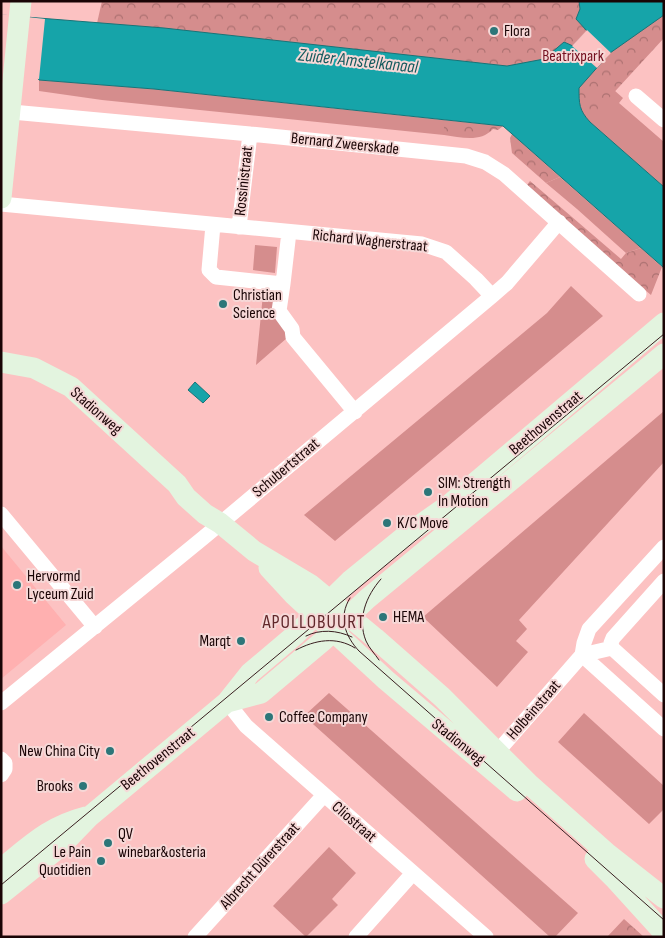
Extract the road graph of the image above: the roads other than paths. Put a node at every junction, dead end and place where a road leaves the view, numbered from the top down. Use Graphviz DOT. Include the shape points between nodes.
graph roads {
  1 [pos="14,8"];
  2 [pos="5,77"];
  3 [pos="636,96"];
  4 [pos="6,111"];
  5 [pos="664,120"];
  6 [pos="250,134"];
  7 [pos="1,198"];
  8 [pos="1,204"];
  9 [pos="559,222"];
  10 [pos="213,225"];
  11 [pos="239,227"];
  12 [pos="289,232"];
  13 [pos="283,284"];
  14 [pos="640,294"];
  15 [pos="492,296"];
  16 [pos="664,323"];
  17 [pos="664,354"];
  18 [pos="1,362"];
  19 [pos="354,412"];
  20 [pos="1,514"];
  21 [pos="220,523"];
  22 [pos="664,547"];
  23 [pos="664,581"];
  24 [pos="322,608"];
  25 [pos="349,617"];
  26 [pos="95,627"];
  27 [pos="333,632"];
  28 [pos="612,648"];
  29 [pos="582,655"];
  30 [pos="664,695"];
  31 [pos="228,702"];
  32 [pos="1,703"];
  33 [pos="664,729"];
  34 [pos="491,758"];
  35 [pos="1,759"];
  36 [pos="1,775"];
  37 [pos="324,795"];
  38 [pos="89,816"];
  39 [pos="1,869"];
  40 [pos="413,873"];
  41 [pos="1,894"];
  42 [pos="664,898"];
  43 [pos="664,933"];
  44 [pos="195,937"];
  45 [pos="356,937"];
  46 [pos="486,937"];
  1 -- 2 [label="main road"];
  2 -- 4 [label="main road"];
  3 -- 5 [label="street"];
  4 -- 6 [label="street, Bernard Zweerskade"];
  4 -- 7 [label="main road"];
  6 -- 9 [label="street, Bernard Zweerskade" via="466,156 485,162 504,174"];
  6 -- 11 [label="street, Rossinistraat"];
  8 -- 10 [label="street, Richard Wagnerstraat"];
  9 -- 14 [label="street, Bernard Zweerskade"];
  9 -- 15 [label="street, Schubertstraat"];
  10 -- 11 [label="street, Richard Wagnerstraat"];
  10 -- 13 [label="street" via="209,270 216,277"];
  11 -- 12 [label="street, Richard Wagnerstraat"];
  12 -- 13 [label="street, Richard Wagnerstraat"];
  12 -- 15 [label="street, Richard Wagnerstraat" via="436,248 446,252"];
  13 -- 19 [label="street, Richard Wagnerstraat" via="279,312 292,329 293,338"];
  15 -- 19 [label="street, Schubertstraat"];
  16 -- 24 [label="main road, Beethovenstraat"];
  17 -- 25 [label="main road, Beethovenstraat"];
  18 -- 21 [label="main road, Stadionweg" via="34,368 71,387 177,484 211,507"];
  19 -- 21 [label="street, Schubertstraat"];
  20 -- 26 [label="street"];
  21 -- 24 [label="main road, Stadionweg" via="254,551 293,594"];
  21 -- 26 [label="street, Schubertstraat"];
  22 -- 29 [label="street, Holbeinstraat" via="589,629"];
  23 -- 28 [label="street" via="613,638"];
  24 -- 25 [label="main road, Stadionweg"];
  24 -- 27 [label="main road, Stadionweg"];
  24 -- 31 [label="main road, Beethovenstraat" via="250,673"];
  25 -- 27 [label="main road, Beethovenstraat"];
  25 -- 34 [label="main road, Stadionweg" via="442,697"];
  26 -- 32 [label="street, Schubertstraat"];
  27 -- 31 [label="main road, Beethovenstraat" via="261,693"];
  27 -- 34 [label="main road, Stadionweg" via="429,718"];
  28 -- 29 [label="street"];
  28 -- 30 [label="street"];
  29 -- 33 [label="street"];
  29 -- 34 [label="street, Holbeinstraat"];
  31 -- 37 [label="street, Cliostraat" via="246,726"];
  31 -- 38 [label="main road, Beethovenstraat"];
  34 -- 42 [label="main road, Stadionweg" via="528,783 608,854"];
  34 -- 43 [label="main road, Stadionweg" via="602,865"];
  35 -- 36 [label="street" via="5,763"];
  37 -- 40 [label="street, Cliostraat"];
  37 -- 44 [label="street, Albrecht Dürerstraat"];
  38 -- 39 [label="main road, Beethovenstraat" via="47,832"];
  38 -- 41 [label="main road, Beethovenstraat" via="61,846"];
  40 -- 45 [label="street"];
  40 -- 46 [label="street, Cliostraat"];
}
